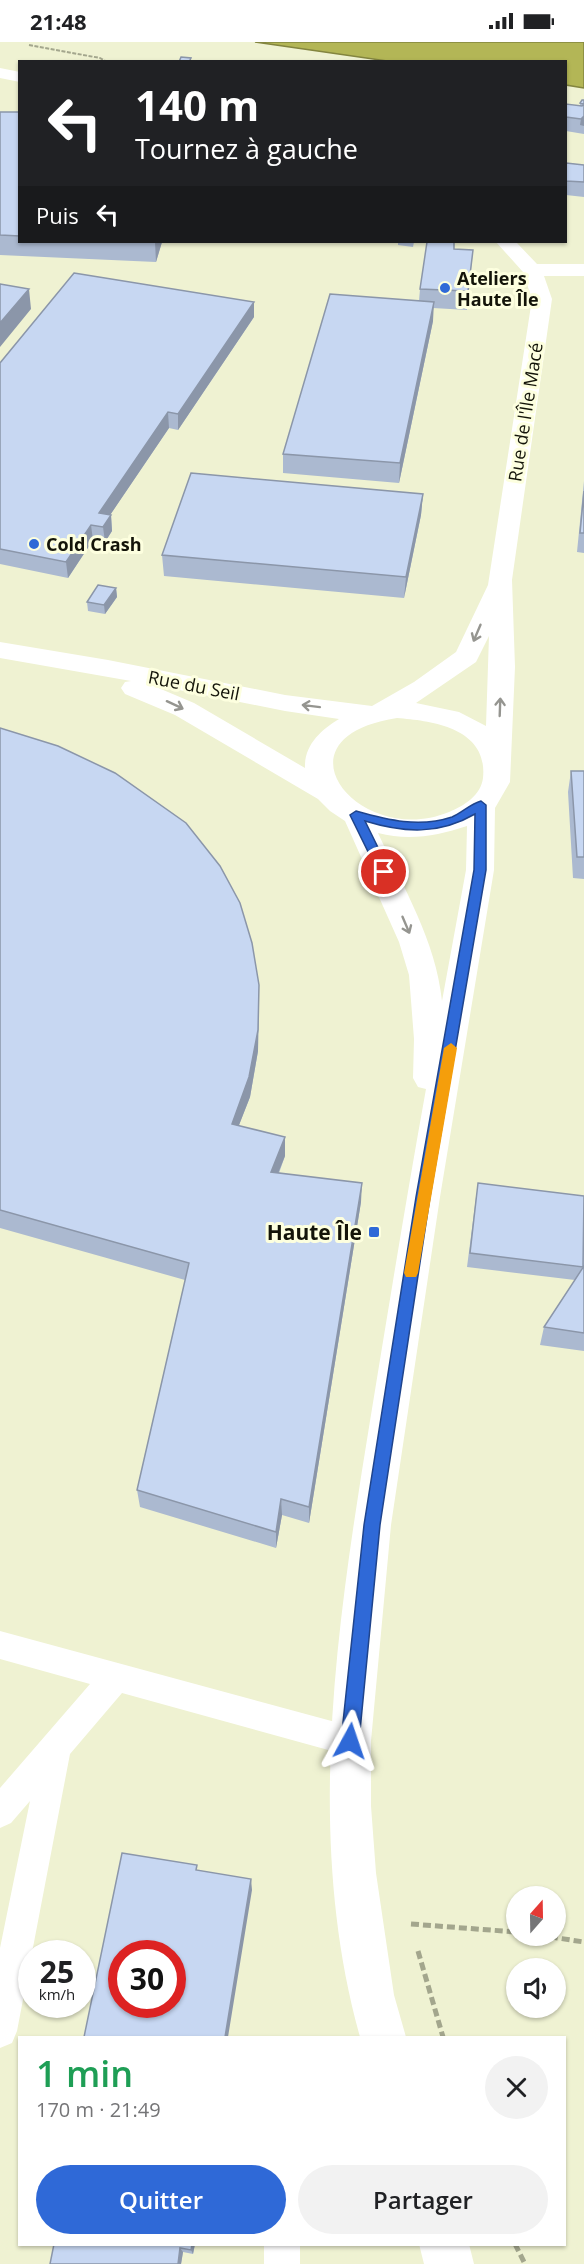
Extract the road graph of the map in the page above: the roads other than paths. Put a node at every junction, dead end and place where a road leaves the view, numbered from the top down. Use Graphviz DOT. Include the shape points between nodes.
graph roads {
  1 [pos="0,73"];
  2 [pos="18,77"];
  3 [pos="514,245"];
  4 [pos="532,270"];
  5 [pos="584,270"];
  6 [pos="500,580"];
  7 [pos="10,652"];
  8 [pos="374,713"];
  9 [pos="498,766"];
  10 [pos="328,792"];
  11 [pos="481,805"];
  12 [pos="356,815"];
  13 [pos="423,1197"];
  14 [pos="0,1645"];
  15 [pos="117,1677"];
  16 [pos="350,1741"];
  17 [pos="56,1747"];
  18 [pos="0,1812"];
  19 [pos="0,2031"];
  20 [pos="383,2036"];
  21 [pos="282,2246"];
  22 [pos="444,2246"];
  23 [pos="282,2264"];
  24 [pos="449,2264"];
  1 -- 2 [label="street"];
  3 -- 4 [label="street, Rue de l'Île Macé"];
  4 -- 5 [label="street"];
  4 -- 6 [label="street, Rue de l'Île Macé" via="542,299"];
  6 -- 8 [label="street, Rue de l'Île Macé, one-way" via="467,656 423,688"];
  9 -- 6 [label="street, Rue de l'Île Macé, one-way"];
  8 -- 7 [label="street, Rue du Seil, one-way" via="285,703"];
  7 -- 10 [label="street, Rue du Seil, one-way" via="137,689 177,705"];
  8 -- 9 [label="street" via="424,711 461,722 486,741"];
  8 -- 10 [label="street" via="346,724 322,752 319,770"];
  9 -- 11 [label="street" via="495,788"];
  10 -- 12 [label="street"];
  11 -- 12 [label="street" via="456,820 423,827 393,826"];
  11 -- 13 [label="street" via="480,870"];
  12 -- 13 [label="street, one-way" via="414,942 424,975 430,1039"];
  13 -- 16 [label="street" via="372,1525"];
  14 -- 15 [label="lane"];
  15 -- 16 [label="lane"];
  15 -- 17 [label="lane"];
  16 -- 20 [label="street" via="354,1873 371,1995"];
  17 -- 18 [label="lane"];
  17 -- 19 [label="lane"];
  21 -- 23 [label="lane"];
  22 -- 24 [label="street"];
}
